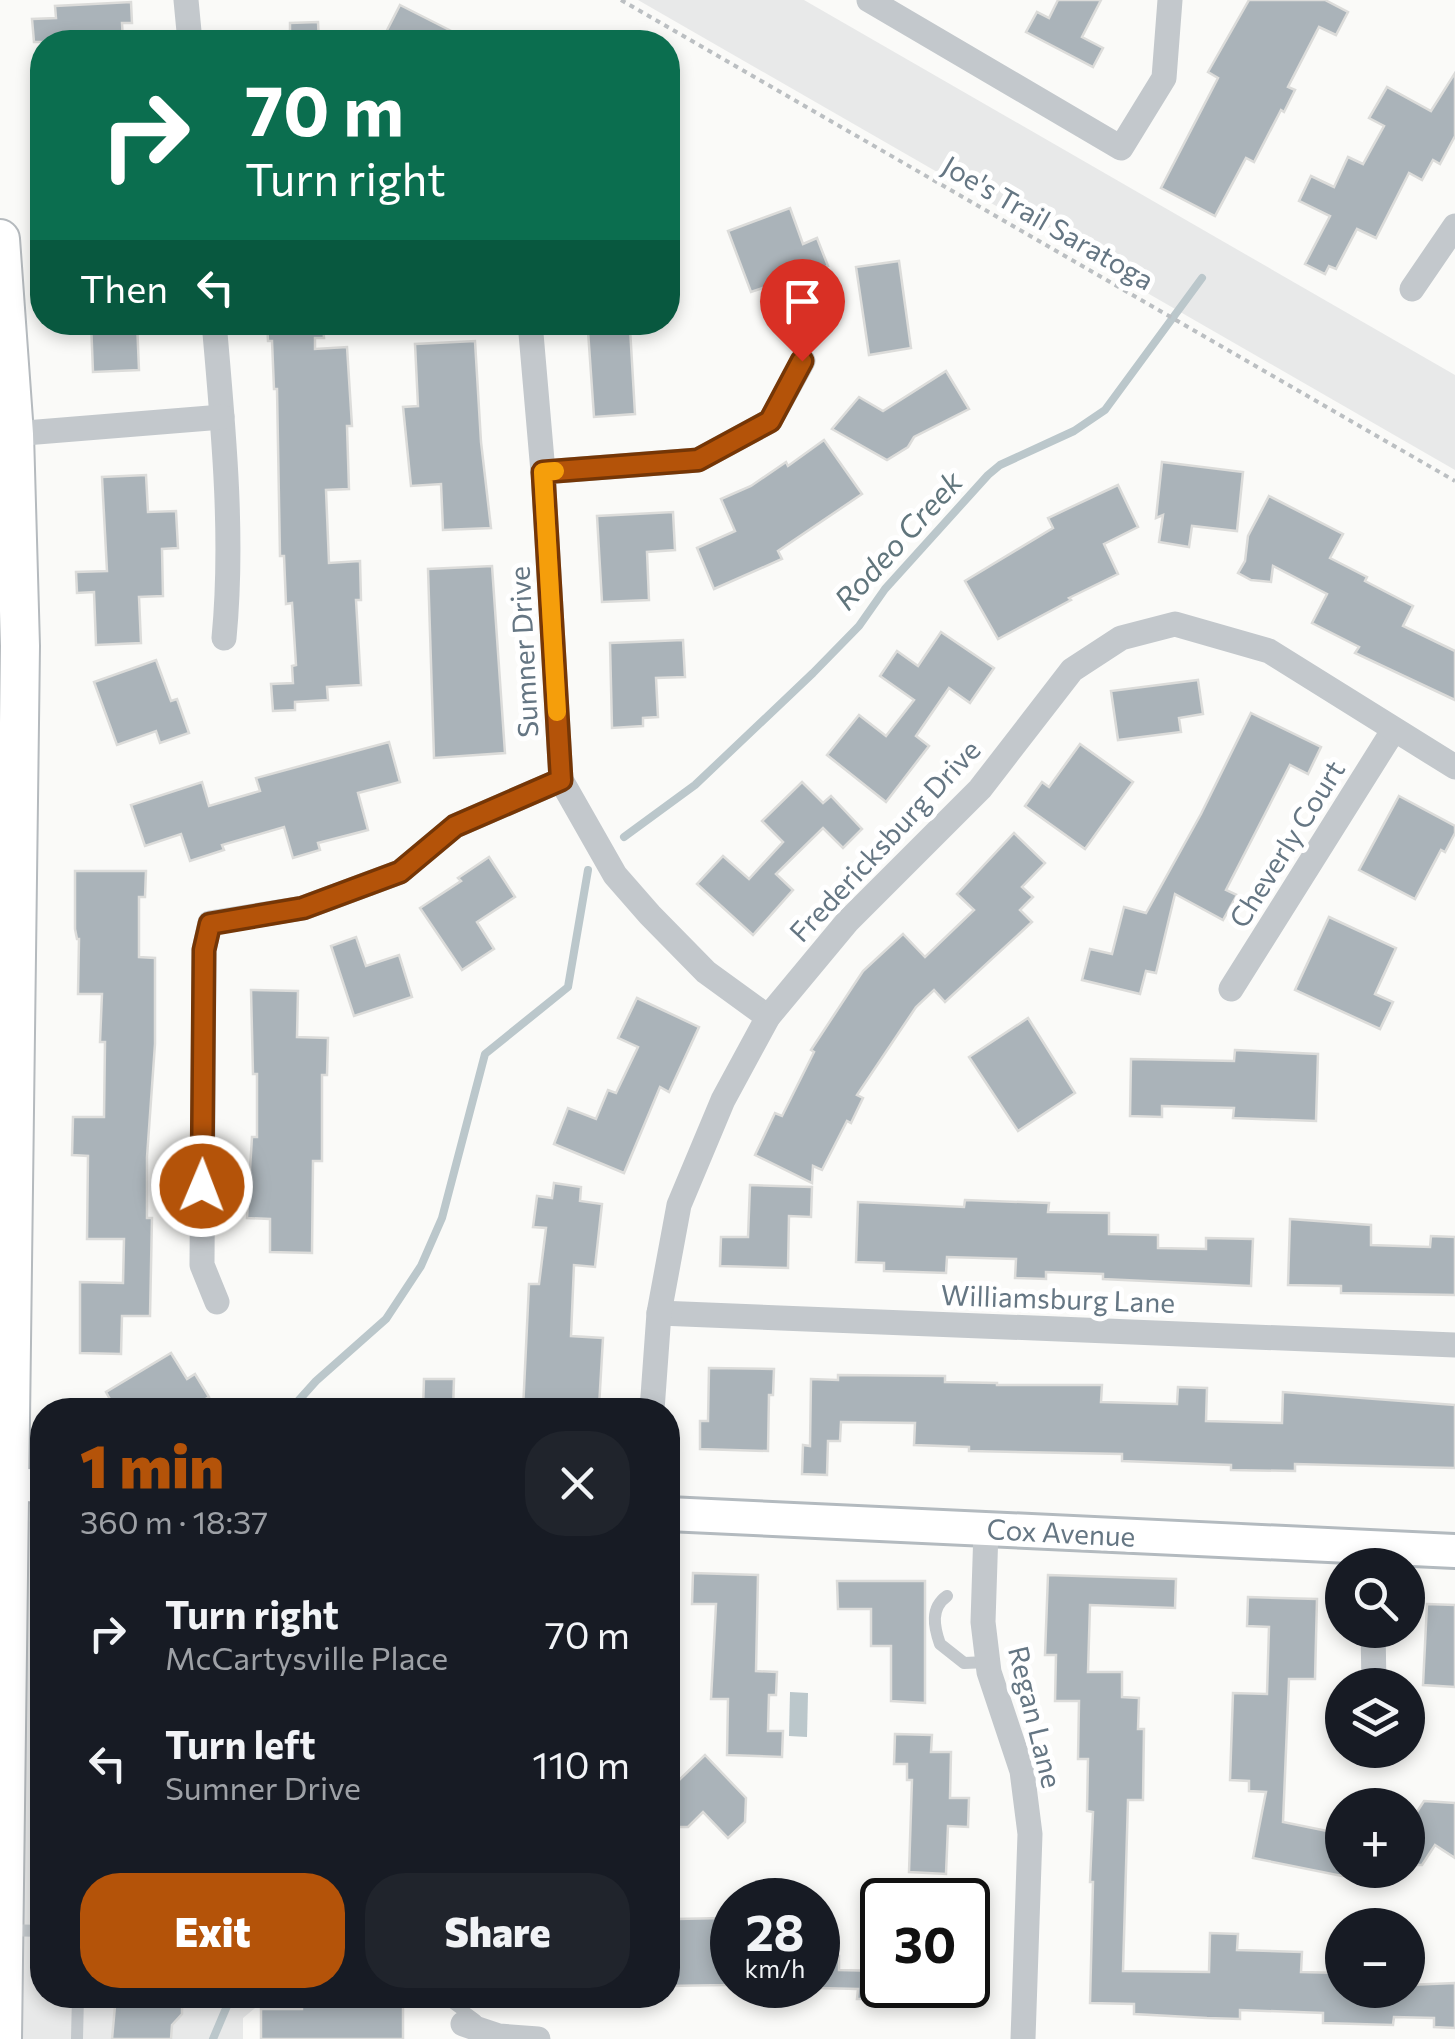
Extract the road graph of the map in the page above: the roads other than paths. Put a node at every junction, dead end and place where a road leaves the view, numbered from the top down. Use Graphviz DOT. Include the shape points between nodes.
graph roads {
  1 [pos="186,0"];
  2 [pos="869,0"];
  3 [pos="1170,0"];
  4 [pos="189,30"];
  5 [pos="1455,226"];
  6 [pos="0,239"];
  7 [pos="1412,289"];
  8 [pos="215,335"];
  9 [pos="531,335"];
  10 [pos="802,361"];
  11 [pos="222,417"];
  12 [pos="7,435"];
  13 [pos="543,472"];
  14 [pos="224,638"];
  15 [pos="1394,731"];
  16 [pos="1455,767"];
  17 [pos="561,780"];
  18 [pos="1231,989"];
  19 [pos="768,1017"];
  20 [pos="217,1302"];
  21 [pos="659,1313"];
  22 [pos="1455,1346"];
  23 [pos="653,1398"];
  24 [pos="18,1485"];
  25 [pos="680,1515"];
  26 [pos="986,1530"];
  27 [pos="1455,1551"];
  28 [pos="1325,1553"];
  29 [pos="1425,1553"];
  30 [pos="947,1596"];
  31 [pos="988,1662"];
  32 [pos="4,1930"];
  33 [pos="30,1931"];
  34 [pos="78,2008"];
  35 [pos="460,2008"];
  36 [pos="463,2024"];
  37 [pos="498,2036"];
  38 [pos="2,2039"];
  39 [pos="78,2039"];
  40 [pos="538,2039"];
  41 [pos="1023,2039"];
  1 -- 4 [label="street"];
  2 -- 3 [label="street" via="1121,148 1164,78"];
  5 -- 7 [label="street"];
  6 -- 12 [label="main road"];
  8 -- 11 [label="street"];
  9 -- 13 [label="street, Sumner Drive"];
  10 -- 13 [label="street" via="770,421 698,460"];
  11 -- 12 [label="street"];
  11 -- 14 [label="street"];
  12 -- 24 [label="main road" via="20,646"];
  13 -- 17 [label="street, Sumner Drive"];
  15 -- 16 [label="street, Fredericksburg Drive"];
  15 -- 18 [label="street, Cheverly Court"];
  15 -- 19 [label="street, Fredericksburg Drive" via="1269,651 1175,624 1120,638 1072,670 980,788 847,922"];
  17 -- 19 [label="street, Sumner Drive" via="638,902 706,972"];
  17 -- 20 [label="street" via="455,826 400,872 303,908 210,924 204,950 202,1266"];
  19 -- 21 [label="street, Fredericksburg Drive" via="723,1100 680,1205"];
  21 -- 22 [label="street, Williamsburg Lane"];
  21 -- 23 [label="street, Fredericksburg Drive"];
  24 -- 32 [label="main road"];
  25 -- 26 [label="main road, Cox Avenue"];
  26 -- 28 [label="main road, Cox Avenue"];
  26 -- 31 [label="street, Regan Lane"];
  27 -- 29 [label="main road, Cox Avenue"];
  30 -- 31 [label="lane" via="934,1615 940,1644 964,1662"];
  31 -- 41 [label="street, Regan Lane" via="1022,1772 1030,1834"];
  32 -- 33 [label="lane"];
  32 -- 38 [label="main road"];
  34 -- 39 [label="lane"];
  35 -- 37 [label="lane"];
  36 -- 37 [label="street"];
  37 -- 40 [label="street"];
}
